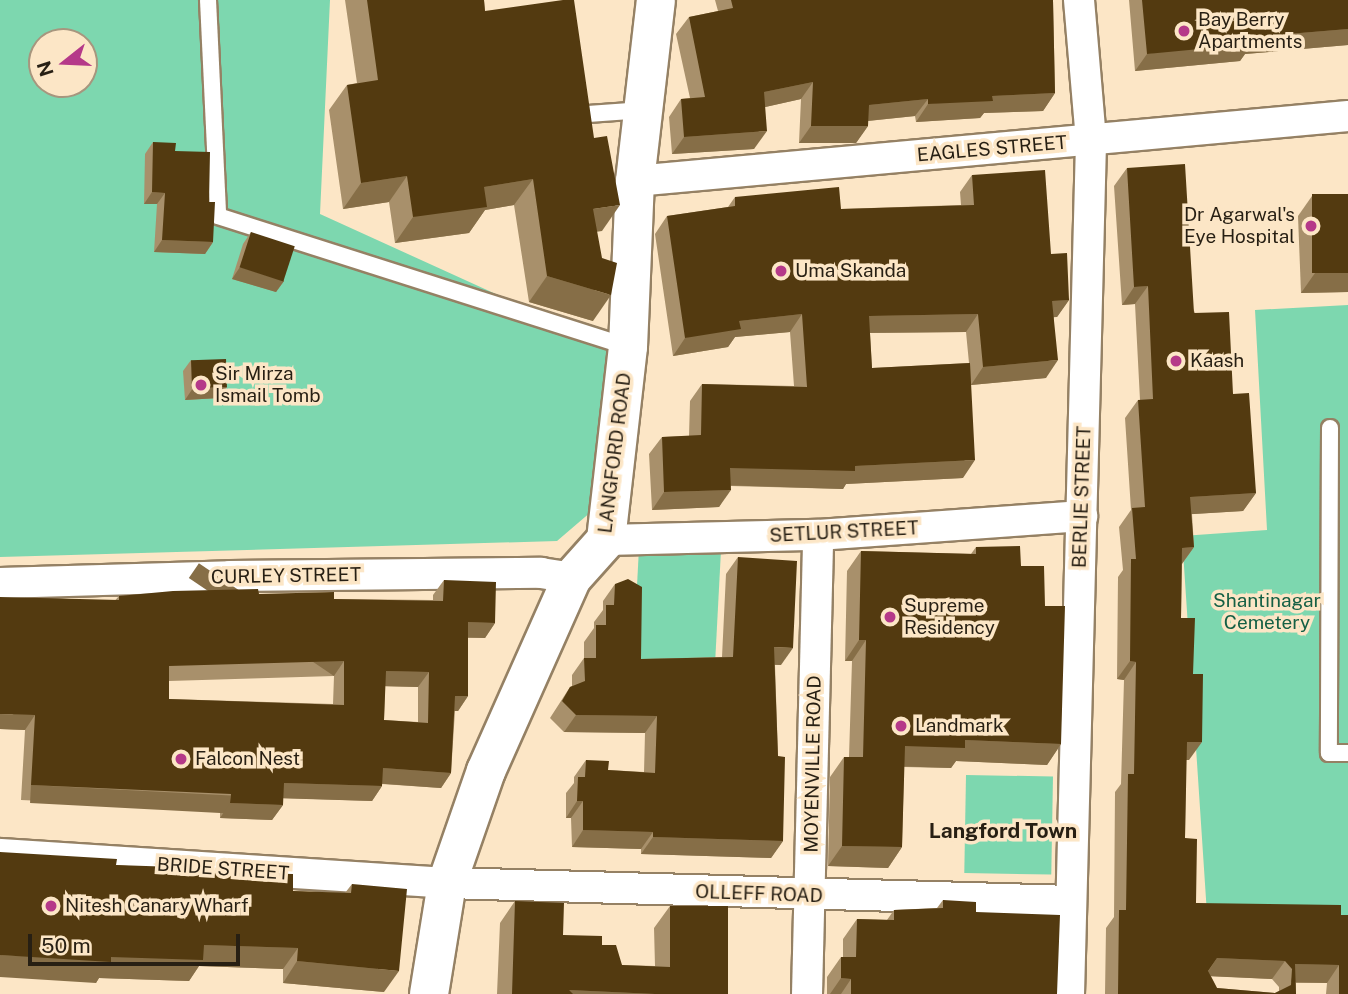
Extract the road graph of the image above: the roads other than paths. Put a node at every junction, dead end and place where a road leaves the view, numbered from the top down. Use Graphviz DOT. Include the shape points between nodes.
graph roads {
  1 [pos="208,0"];
  2 [pos="656,0"];
  3 [pos="1079,0"];
  4 [pos="644,110"];
  5 [pos="588,114"];
  6 [pos="1348,116"];
  7 [pos="1091,140"];
  8 [pos="635,181"];
  9 [pos="628,347"];
  10 [pos="1330,428"];
  11 [pos="1082,516"];
  12 [pos="818,535"];
  13 [pos="606,540"];
  14 [pos="572,578"];
  15 [pos="0,583"];
  16 [pos="1348,752"];
  17 [pos="0,854"];
  18 [pos="447,883"];
  19 [pos="809,896"];
  20 [pos="1071,901"];
  21 [pos="429,994"];
  22 [pos="807,994"];
  23 [pos="1069,994"];
  1 -- 9 [label="lane" via="218,216"];
  2 -- 4 [label="street, LANGFORD ROAD"];
  3 -- 7 [label="street, BERLIE STREET"];
  4 -- 5 [label="lane"];
  4 -- 8 [label="street, LANGFORD ROAD"];
  6 -- 7 [label="street, EAGLES STREET"];
  7 -- 8 [label="street, EAGLES STREET"];
  7 -- 11 [label="street, BERLIE STREET"];
  8 -- 9 [label="street, LANGFORD ROAD"];
  9 -- 13 [label="street, LANGFORD ROAD"];
  10 -- 16 [label="lane" via="1329,753"];
  11 -- 12 [label="street, SETLUR STREET"];
  11 -- 20 [label="street, BERLIE STREET"];
  12 -- 13 [label="street, SETLUR STREET"];
  12 -- 19 [label="street, MOYENVILLE ROAD"];
  13 -- 14 [label="street, LANGFORD ROAD"];
  14 -- 15 [label="street, CURLEY STREET" via="541,573 257,575"];
  14 -- 18 [label="street, LANGFORD ROAD" via="486,771"];
  17 -- 18 [label="street, BRIDE STREET"];
  18 -- 19 [label="street, OLLEFF ROAD"];
  18 -- 21 [label="street, LANGFORD ROAD"];
  19 -- 20 [label="street, OLLEFF ROAD"];
  19 -- 22 [label="street, MOYENVILLE ROAD"];
  20 -- 23 [label="street, BERLIE STREET"];
}
